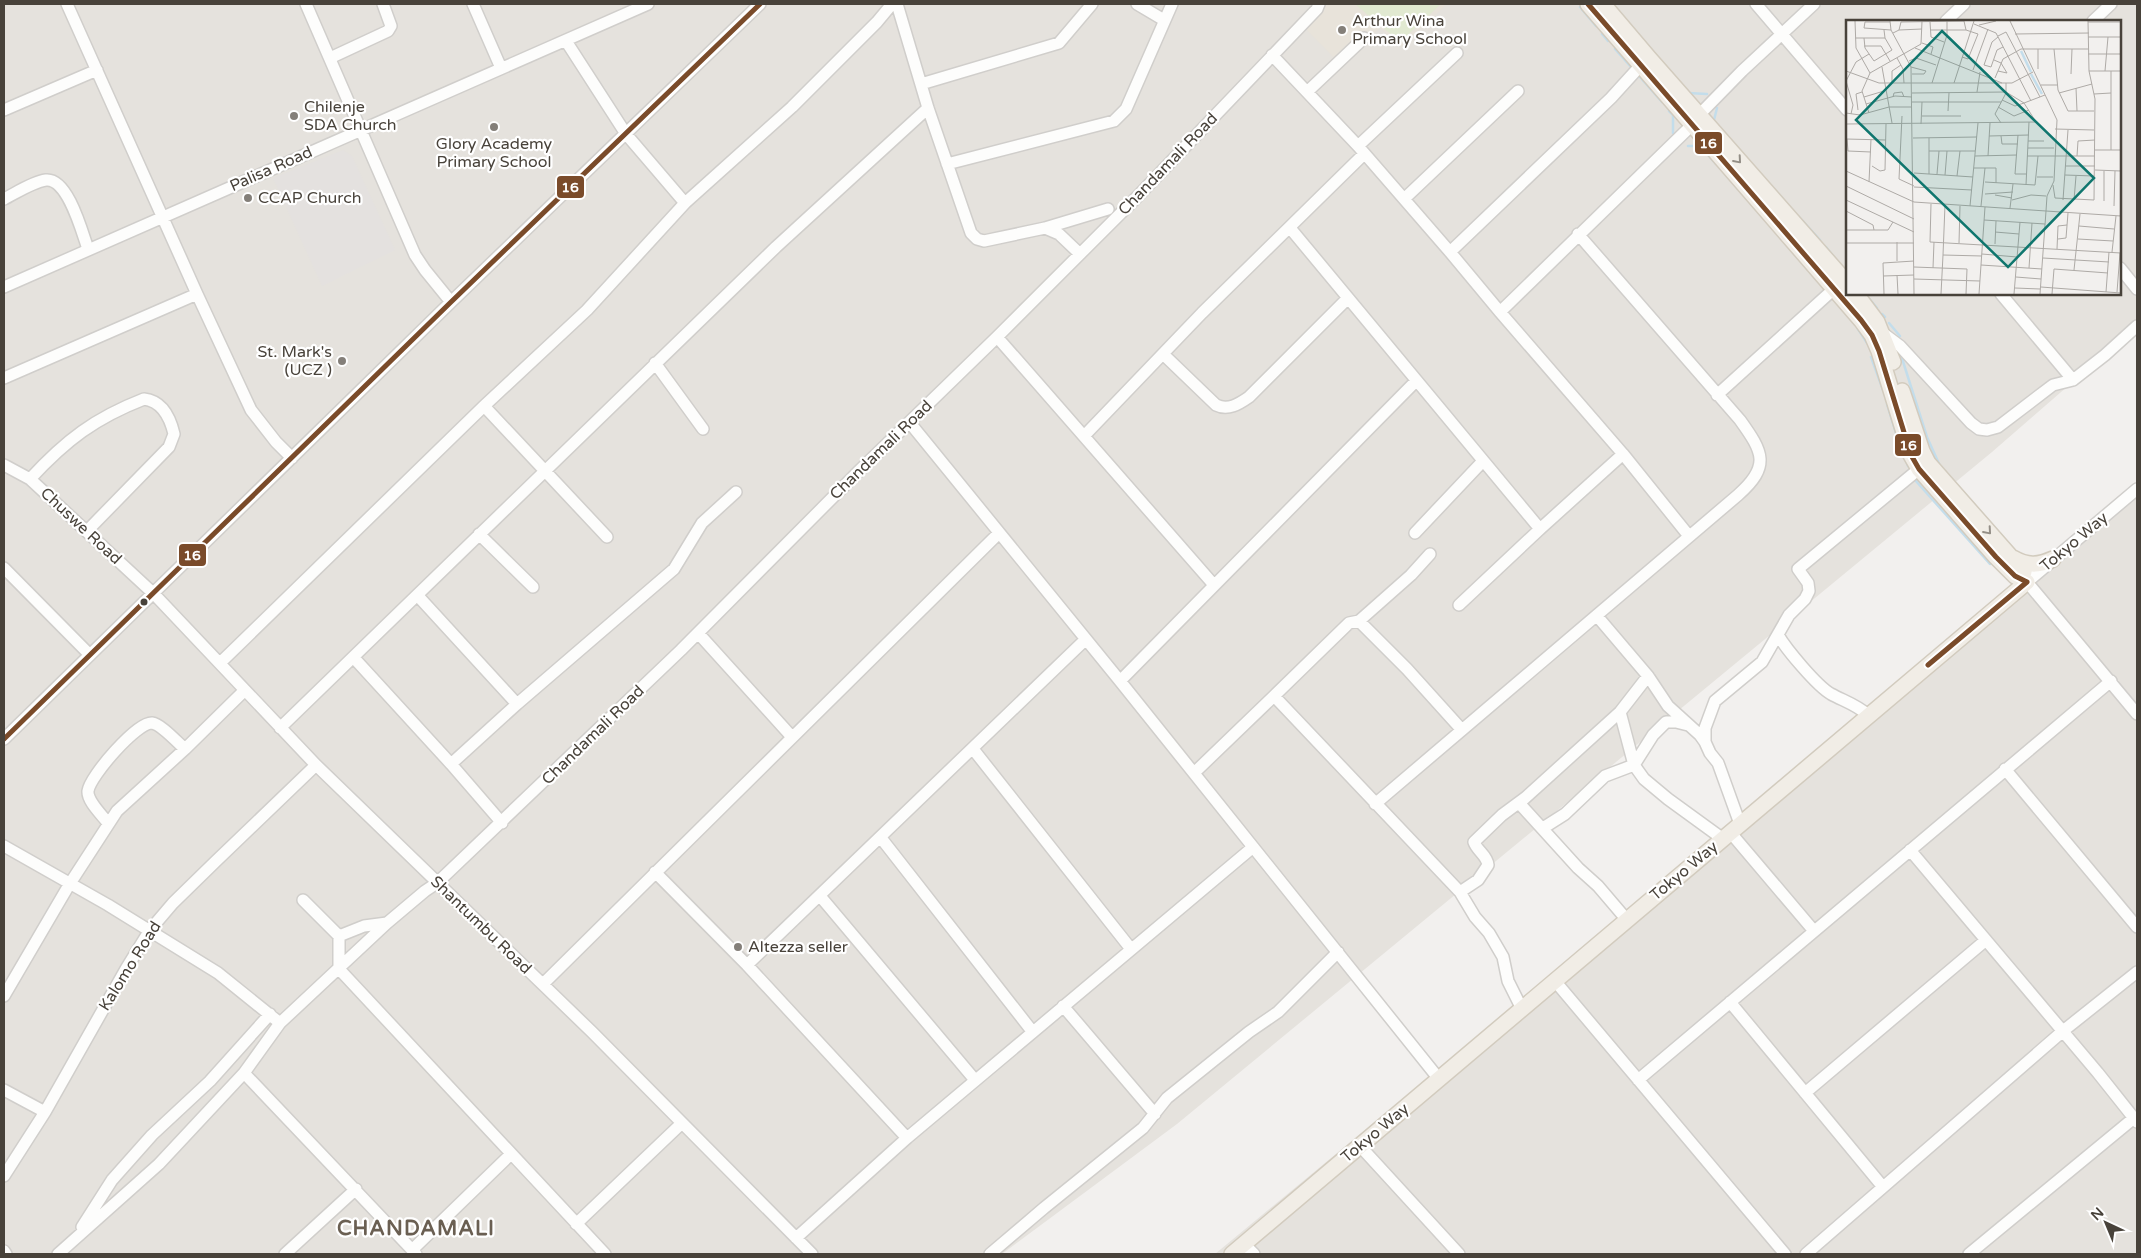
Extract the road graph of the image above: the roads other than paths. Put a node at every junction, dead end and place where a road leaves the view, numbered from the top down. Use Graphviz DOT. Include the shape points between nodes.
graph roads {
  1 [pos="67,4"];
  2 [pos="306,4"];
  3 [pos="383,4"];
  4 [pos="473,4"];
  5 [pos="648,4"];
  6 [pos="760,4"];
  7 [pos="892,4"];
  8 [pos="897,4"];
  9 [pos="1092,4"];
  10 [pos="1137,4"];
  11 [pos="1172,4"];
  12 [pos="1588,4"];
  13 [pos="1603,4"];
  14 [pos="1756,4"];
  15 [pos="1814,4"];
  16 [pos="1964,4"];
  17 [pos="2111,4"];
  18 [pos="1318,6"];
  19 [pos="1164,20"];
  20 [pos="1947,20"];
  21 [pos="2094,20"];
  22 [pos="1781,34"];
  23 [pos="1364,38"];
  24 [pos="566,41"];
  25 [pos="1457,53"];
  26 [pos="1272,54"];
  27 [pos="330,58"];
  28 [pos="1641,65"];
  29 [pos="501,68"];
  30 [pos="97,70"];
  31 [pos="921,84"];
  32 [pos="1518,91"];
  33 [pos="1307,92"];
  34 [pos="928,108"];
  35 [pos="1846,109"];
  36 [pos="4,110"];
  37 [pos="1695,120"];
  38 [pos="360,129"];
  39 [pos="626,134"];
  40 [pos="1361,150"];
  41 [pos="948,164"];
  42 [pos="4,199"];
  43 [pos="1404,199"];
  44 [pos="684,203"];
  45 [pos="1108,209"];
  46 [pos="163,217"];
  47 [pos="1045,228"];
  48 [pos="1290,228"];
  49 [pos="1578,234"];
  50 [pos="88,248"];
  51 [pos="1450,252"];
  52 [pos="1080,254"];
  53 [pos="2121,269"];
  54 [pos="1841,285"];
  55 [pos="4,286"];
  56 [pos="2137,289"];
  57 [pos="197,294"];
  58 [pos="1848,295"];
  59 [pos="1857,295"];
  60 [pos="2002,295"];
  61 [pos="1348,298"];
  62 [pos="451,302"];
  63 [pos="1500,312"];
  64 [pos="2137,326"];
  65 [pos="1878,335"];
  66 [pos="998,337"];
  67 [pos="1163,354"];
  68 [pos="655,363"];
  69 [pos="4,378"];
  70 [pos="2073,380"];
  71 [pos="1416,381"];
  72 [pos="1717,395"];
  73 [pos="484,406"];
  74 [pos="910,423"];
  75 [pos="703,429"];
  76 [pos="1084,436"];
  77 [pos="1623,454"];
  78 [pos="292,458"];
  79 [pos="1483,461"];
  80 [pos="4,465"];
  81 [pos="1919,470"];
  82 [pos="545,471"];
  83 [pos="30,479"];
  84 [pos="2137,489"];
  85 [pos="736,492"];
  86 [pos="1540,529"];
  87 [pos="87,531"];
  88 [pos="1415,532"];
  89 [pos="999,533"];
  90 [pos="479,534"];
  91 [pos="1690,536"];
  92 [pos="607,537"];
  93 [pos="1430,554"];
  94 [pos="1996,557"];
  95 [pos="2011,557"];
  96 [pos="2053,560"];
  97 [pos="4,568"];
  98 [pos="2028,582"];
  99 [pos="1214,585"];
  100 [pos="532,587"];
  101 [pos="154,594"];
  102 [pos="418,596"];
  103 [pos="2004,603"];
  104 [pos="1459,605"];
  105 [pos="1597,616"];
  106 [pos="1359,621"];
  107 [pos="698,634"];
  108 [pos="1778,635"];
  109 [pos="1086,639"];
  110 [pos="90,655"];
  111 [pos="354,658"];
  112 [pos="220,663"];
  113 [pos="1648,676"];
  114 [pos="1120,680"];
  115 [pos="2110,681"];
  116 [pos="245,690"];
  117 [pos="1274,696"];
  118 [pos="517,704"];
  119 [pos="1620,712"];
  120 [pos="2137,714"];
  121 [pos="1868,716"];
  122 [pos="1690,726"];
  123 [pos="280,728"];
  124 [pos="1462,730"];
  125 [pos="792,737"];
  126 [pos="4,739"];
  127 [pos="1705,742"];
  128 [pos="185,749"];
  129 [pos="973,749"];
  130 [pos="451,764"];
  131 [pos="316,765"];
  132 [pos="1634,765"];
  133 [pos="2005,770"];
  134 [pos="1194,773"];
  135 [pos="1519,803"];
  136 [pos="1375,804"];
  137 [pos="108,822"];
  138 [pos="502,823"];
  139 [pos="1543,828"];
  140 [pos="1731,831"];
  141 [pos="881,838"];
  142 [pos="4,846"];
  143 [pos="1252,848"];
  144 [pos="1910,850"];
  145 [pos="655,872"];
  146 [pos="437,883"];
  147 [pos="69,885"];
  148 [pos="1460,892"];
  149 [pos="820,896"];
  150 [pos="303,900"];
  151 [pos="1627,920"];
  152 [pos="387,923"];
  153 [pos="2137,928"];
  154 [pos="150,930"];
  155 [pos="1814,931"];
  156 [pos="339,936"];
  157 [pos="1986,940"];
  158 [pos="1130,949"];
  159 [pos="1338,952"];
  160 [pos="747,965"];
  161 [pos="339,968"];
  162 [pos="2137,972"];
  163 [pos="1555,981"];
  164 [pos="542,984"];
  165 [pos="4,996"];
  166 [pos="1730,1002"];
  167 [pos="1063,1006"];
  168 [pos="1522,1009"];
  169 [pos="270,1014"];
  170 [pos="280,1023"];
  171 [pos="1032,1031"];
  172 [pos="2063,1031"];
  173 [pos="244,1073"];
  174 [pos="1439,1079"];
  175 [pos="975,1080"];
  176 [pos="1638,1080"];
  177 [pos="4,1090"];
  178 [pos="1805,1093"];
  179 [pos="45,1112"];
  180 [pos="1154,1114"];
  181 [pos="2136,1120"];
  182 [pos="682,1123"];
  183 [pos="907,1138"];
  184 [pos="1360,1146"];
  185 [pos="511,1154"];
  186 [pos="4,1176"];
  187 [pos="1882,1187"];
  188 [pos="356,1189"];
  189 [pos="576,1224"];
  190 [pos="796,1238"];
  191 [pos="75,1240"];
  192 [pos="1249,1249"];
  193 [pos="414,1252"];
  194 [pos="58,1254"];
  195 [pos="285,1254"];
  196 [pos="605,1254"];
  197 [pos="812,1254"];
  198 [pos="990,1254"];
  199 [pos="1232,1254"];
  200 [pos="1459,1254"];
  201 [pos="1785,1254"];
  202 [pos="1806,1254"];
  203 [pos="1969,1254"];
  1 -- 30 [label="street"];
  2 -- 27 [label="street"];
  3 -- 27 [label="street" via="391,26 388,31"];
  4 -- 29 [label="street"];
  5 -- 24 [label="street, Palisa Road"];
  6 -- 39 [label="street"];
  7 -- 44 [label="street" via="792,107"];
  8 -- 31 [label="street"];
  9 -- 31 [label="street" via="1059,43"];
  10 -- 19 [label="street"];
  11 -- 19 [label="street"];
  12 -- 28 [label="main road"];
  13 -- 37 [label="main road"];
  14 -- 22 [label="street"];
  15 -- 22 [label="street"];
  16 -- 20 [label="street"];
  17 -- 21 [label="street"];
  18 -- 26 [label="street, Chandamali Road"];
  19 -- 41 [label="street" via="1126,109 1119,118"];
  22 -- 35 [label="street"];
  22 -- 37 [label="street"];
  23 -- 33 [label="street"];
  24 -- 29 [label="street, Palisa Road"];
  24 -- 39 [label="street"];
  25 -- 40 [label="street"];
  26 -- 33 [label="street"];
  26 -- 52 [label="street, Chandamali Road"];
  27 -- 38 [label="street"];
  28 -- 37 [label="main road"];
  28 -- 51 [label="street" via="1611,98"];
  29 -- 38 [label="street, Palisa Road"];
  30 -- 36 [label="street"];
  30 -- 46 [label="street"];
  31 -- 34 [label="street"];
  32 -- 43 [label="street"];
  33 -- 40 [label="street"];
  34 -- 41 [label="street"];
  34 -- 68 [label="street"];
  37 -- 49 [label="street"];
  37 -- 54 [label="main road"];
  38 -- 46 [label="street, Palisa Road"];
  38 -- 62 [label="street" via="416,255 424,270"];
  39 -- 44 [label="street"];
  39 -- 62 [label="street"];
  40 -- 43 [label="street"];
  40 -- 48 [label="street"];
  41 -- 47 [label="street" via="970,233 977,239 984,241"];
  42 -- 50 [label="street" via="43,180 55,182 68,196"];
  43 -- 51 [label="street"];
  44 -- 73 [label="street" via="587,310"];
  45 -- 47 [label="street"];
  46 -- 50 [label="street, Palisa Road"];
  46 -- 57 [label="street"];
  47 -- 52 [label="street" via="1059,234"];
  48 -- 61 [label="street"];
  48 -- 67 [label="street"];
  49 -- 63 [label="street"];
  49 -- 72 [label="street"];
  50 -- 55 [label="street, Palisa Road"];
  51 -- 63 [label="street"];
  52 -- 66 [label="street, Chandamali Road"];
  53 -- 56 [label="street"];
  54 -- 72 [label="street"];
  57 -- 69 [label="street"];
  57 -- 78 [label="street" via="251,410"];
  58 -- 65 [label="main road"];
  59 -- 65 [label="main road" via="1877,322"];
  60 -- 70 [label="street"];
  61 -- 67 [label="street" via="1249,397 1232,406 1221,408 1216,405"];
  61 -- 71 [label="street"];
  62 -- 78 [label="street"];
  63 -- 77 [label="street"];
  64 -- 70 [label="street"];
  65 -- 70 [label="street" via="1900,346 1971,423 1987,430 1998,427 2053,385"];
  65 -- 81 [label="main road" via="1911,455"];
  65 -- 95 [label="main road, one-way" via="1928,463"];
  66 -- 74 [label="street, Chandamali Road"];
  66 -- 76 [label="street"];
  67 -- 76 [label="street"];
  68 -- 75 [label="street"];
  68 -- 82 [label="street"];
  71 -- 79 [label="street"];
  71 -- 99 [label="street"];
  72 -- 91 [label="street" via="1752,437 1759,449 1760,461 1750,484"];
  73 -- 82 [label="street"];
  73 -- 112 [label="street"];
  74 -- 89 [label="street"];
  74 -- 107 [label="street, Chandamali Road"];
  76 -- 99 [label="street"];
  77 -- 86 [label="street"];
  77 -- 91 [label="street"];
  78 -- 101 [label="street"];
  79 -- 86 [label="street"];
  79 -- 88 [label="street"];
  80 -- 83 [label="street, Chuswe Road"];
  81 -- 94 [label="main road"];
  81 -- 108 [label="street" via="1798,569 1808,583 1809,591 1789,615"];
  82 -- 90 [label="street"];
  82 -- 92 [label="street"];
  83 -- 87 [label="street, Chuswe Road"];
  83 -- 87 [label="street" via="86,427 144,399 154,400 160,405 174,434 169,447"];
  84 -- 96 [label="street, Tokyo Way"];
  85 -- 118 [label="street" via="702,523 674,569"];
  86 -- 104 [label="street"];
  87 -- 101 [label="street, Chuswe Road"];
  89 -- 109 [label="street"];
  89 -- 125 [label="street"];
  90 -- 100 [label="street"];
  90 -- 102 [label="street"];
  91 -- 105 [label="street"];
  93 -- 106 [label="street"];
  94 -- 98 [label="main road" via="2015,576"];
  94 -- 103 [label="main road" via="2008,579"];
  95 -- 96 [label="main road" via="2028,565"];
  95 -- 98 [label="main road"];
  96 -- 98 [label="street, Tokyo Way"];
  97 -- 110 [label="street"];
  98 -- 103 [label="main road, Tokyo Way"];
  98 -- 115 [label="street"];
  99 -- 114 [label="street"];
  101 -- 110 [label="street"];
  101 -- 112 [label="street, Shantumbu Road"];
  102 -- 111 [label="street"];
  102 -- 118 [label="street"];
  103 -- 121 [label="main road, Tokyo Way"];
  105 -- 113 [label="street"];
  105 -- 124 [label="street"];
  106 -- 117 [label="street" via="1349,623"];
  106 -- 124 [label="street"];
  107 -- 125 [label="street"];
  107 -- 138 [label="street, Chandamali Road"];
  108 -- 121 [label="street" via="1796,660 1829,693 1860,708"];
  108 -- 127 [label="street" via="1762,662 1715,701 1705,728"];
  109 -- 114 [label="street"];
  109 -- 129 [label="street"];
  110 -- 126 [label="street"];
  111 -- 123 [label="street"];
  111 -- 130 [label="street"];
  112 -- 116 [label="street, Shantumbu Road"];
  113 -- 119 [label="street"];
  113 -- 122 [label="street" via="1668,706"];
  114 -- 134 [label="street"];
  115 -- 120 [label="street"];
  115 -- 133 [label="street"];
  116 -- 123 [label="street, Shantumbu Road"];
  116 -- 128 [label="street"];
  117 -- 134 [label="street"];
  117 -- 136 [label="street"];
  118 -- 130 [label="street"];
  119 -- 132 [label="street"];
  119 -- 135 [label="street"];
  121 -- 140 [label="main road, Tokyo Way"];
  122 -- 127 [label="street"];
  122 -- 132 [label="street" via="1666,722 1653,735"];
  123 -- 131 [label="street, Shantumbu Road"];
  124 -- 136 [label="street"];
  125 -- 145 [label="street"];
  127 -- 140 [label="street" via="1718,763"];
  128 -- 137 [label="street" via="129,798"];
  128 -- 137 [label="street" via="155,724 135,731 98,770 88,791 88,797"];
  129 -- 141 [label="street"];
  129 -- 158 [label="street"];
  130 -- 138 [label="street"];
  131 -- 146 [label="street, Shantumbu Road"];
  131 -- 154 [label="street, Kalomo Road"];
  132 -- 139 [label="street" via="1605,776 1565,814"];
  132 -- 140 [label="street" via="1644,779 1668,799"];
  133 -- 144 [label="street"];
  133 -- 153 [label="street"];
  134 -- 143 [label="street"];
  135 -- 139 [label="street"];
  135 -- 148 [label="street" via="1474,842 1488,865 1478,880"];
  136 -- 148 [label="street"];
  137 -- 147 [label="street"];
  138 -- 146 [label="street, Chandamali Road"];
  139 -- 151 [label="street"];
  140 -- 151 [label="main road, Tokyo Way"];
  140 -- 155 [label="street"];
  141 -- 149 [label="street"];
  141 -- 171 [label="street"];
  142 -- 147 [label="street"];
  143 -- 158 [label="street"];
  143 -- 159 [label="street"];
  144 -- 155 [label="street"];
  144 -- 157 [label="street"];
  145 -- 160 [label="street"];
  145 -- 164 [label="street"];
  146 -- 152 [label="street, Chandamali Road"];
  146 -- 164 [label="street, Shantumbu Road"];
  147 -- 154 [label="street"];
  147 -- 165 [label="street"];
  148 -- 168 [label="street" via="1503,956 1508,981"];
  149 -- 160 [label="street"];
  149 -- 175 [label="street"];
  150 -- 156 [label="street"];
  151 -- 163 [label="main road, Tokyo Way"];
  152 -- 156 [label="street" via="364,926"];
  152 -- 161 [label="street, Chandamali Road"];
  154 -- 169 [label="street" via="218,972"];
  154 -- 179 [label="street, Kalomo Road"];
  155 -- 166 [label="street"];
  156 -- 161 [label="street"];
  157 -- 172 [label="street"];
  157 -- 178 [label="street"];
  158 -- 167 [label="street"];
  159 -- 174 [label="street"];
  159 -- 180 [label="street" via="1283,1008 1167,1098"];
  160 -- 183 [label="street"];
  161 -- 170 [label="street, Chandamali Road"];
  161 -- 185 [label="street"];
  162 -- 172 [label="street"];
  163 -- 168 [label="main road, Tokyo Way"];
  163 -- 176 [label="street"];
  164 -- 182 [label="street, Shantumbu Road"];
  166 -- 176 [label="street"];
  166 -- 178 [label="street"];
  167 -- 171 [label="street"];
  167 -- 180 [label="street"];
  168 -- 174 [label="main road, Tokyo Way"];
  169 -- 170 [label="street"];
  169 -- 191 [label="street" via="210,1081 152,1135 112,1180"];
  170 -- 173 [label="street, Chandamali Road"];
  171 -- 175 [label="street"];
  172 -- 181 [label="street"];
  172 -- 187 [label="street"];
  173 -- 188 [label="street"];
  173 -- 191 [label="street, Chandamali Road" via="159,1164"];
  174 -- 184 [label="main road, Tokyo Way"];
  175 -- 183 [label="street"];
  176 -- 201 [label="street"];
  177 -- 179 [label="street"];
  178 -- 187 [label="street"];
  179 -- 186 [label="street, Kalomo Road"];
  180 -- 198 [label="street" via="1143,1128"];
  181 -- 203 [label="street"];
  182 -- 189 [label="street"];
  182 -- 190 [label="street, Shantumbu Road"];
  183 -- 190 [label="street"];
  184 -- 192 [label="main road, Tokyo Way"];
  184 -- 200 [label="street"];
  185 -- 189 [label="street"];
  185 -- 193 [label="street"];
  187 -- 202 [label="street"];
  188 -- 193 [label="street"];
  188 -- 195 [label="street"];
  189 -- 196 [label="street"];
  190 -- 197 [label="street, Shantumbu Road"];
  191 -- 194 [label="street, Chandamali Road"];
  192 -- 199 [label="main road, Tokyo Way"];
}
